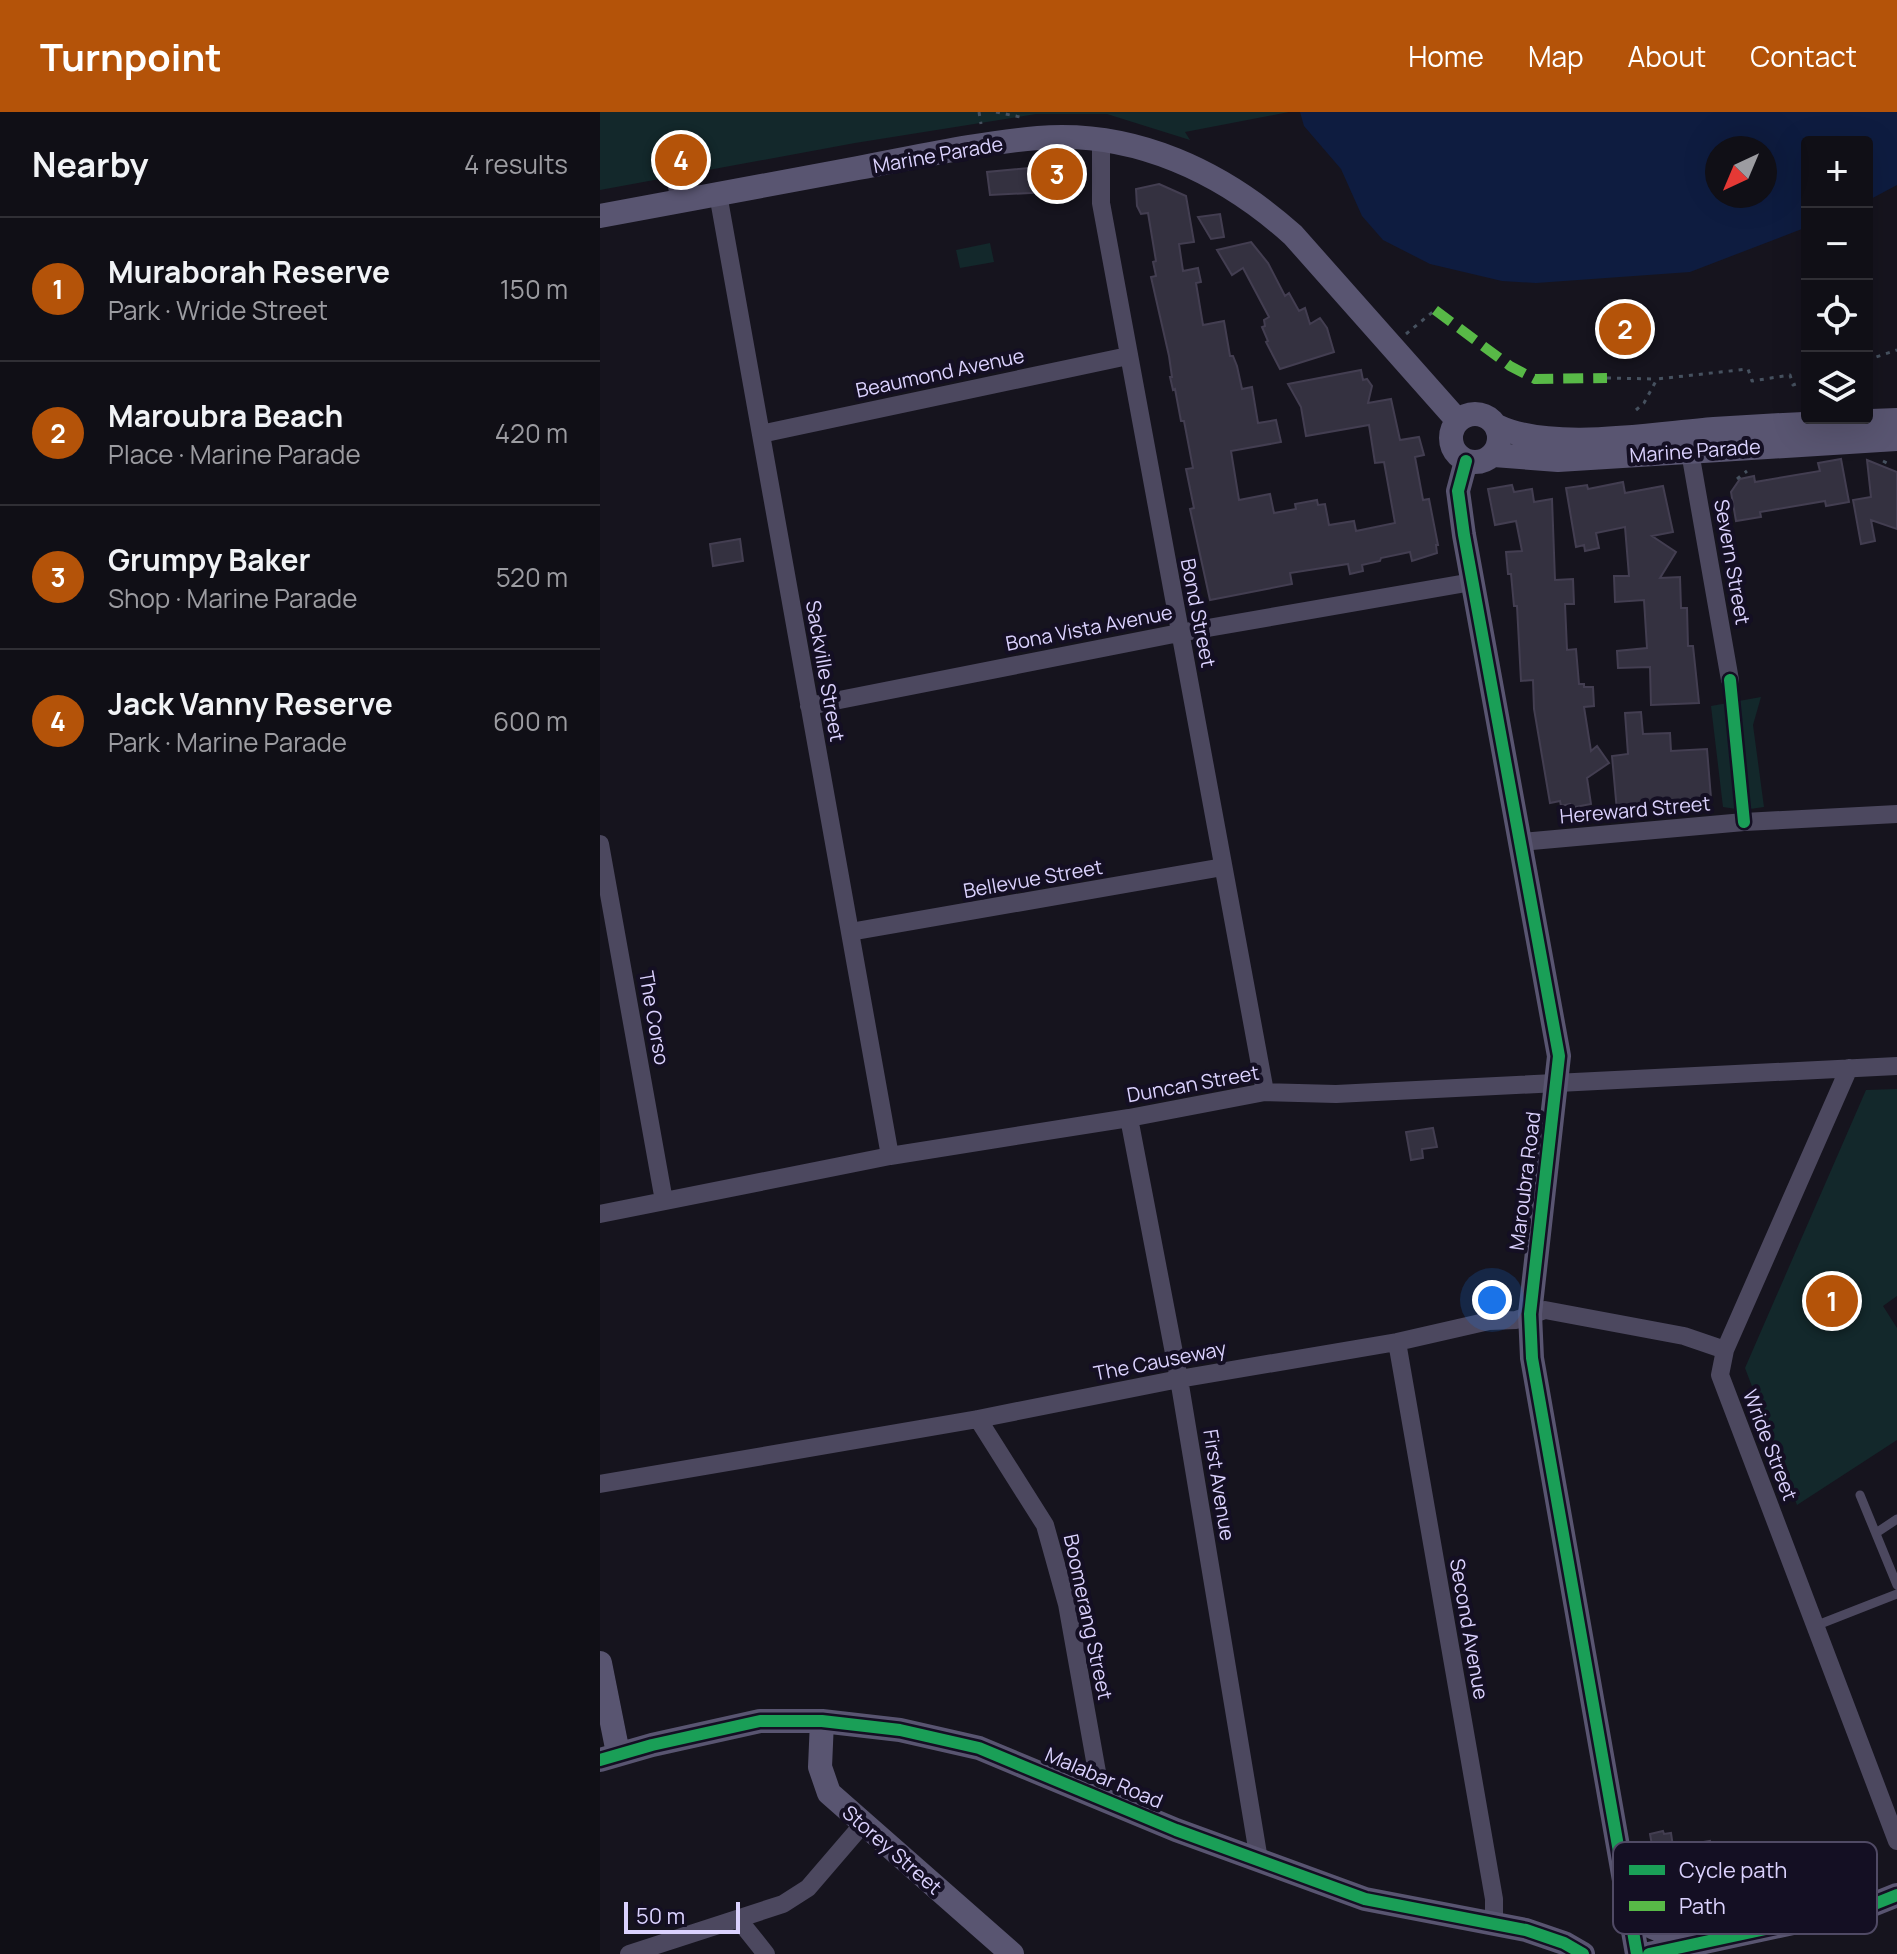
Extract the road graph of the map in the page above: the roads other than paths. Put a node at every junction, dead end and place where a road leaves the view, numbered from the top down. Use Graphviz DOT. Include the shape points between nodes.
graph roads {
  1 [pos="1101,141"];
  2 [pos="671,177"];
  3 [pos="718,194"];
  4 [pos="675,202"];
  5 [pos="600,216"];
  6 [pos="1128,356"];
  7 [pos="1897,420"];
  8 [pos="1458,421"];
  9 [pos="1497,426"];
  10 [pos="761,434"];
  11 [pos="1897,439"];
  12 [pos="1690,452"];
  13 [pos="1494,455"];
  14 [pos="1466,461"];
  15 [pos="1472,582"];
  16 [pos="1179,633"];
  17 [pos="1730,680"];
  18 [pos="809,706"];
  19 [pos="1897,814"];
  20 [pos="1521,842"];
  21 [pos="600,844"];
  22 [pos="1223,867"];
  23 [pos="850,932"];
  24 [pos="1897,1066"];
  25 [pos="1849,1068"];
  26 [pos="1557,1084"];
  27 [pos="1265,1092"];
  28 [pos="1129,1118"];
  29 [pos="890,1156"];
  30 [pos="664,1201"];
  31 [pos="600,1214"];
  32 [pos="1530,1314"];
  33 [pos="1397,1342"];
  34 [pos="1725,1350"];
  35 [pos="1179,1379"];
  36 [pos="978,1419"];
  37 [pos="600,1484"];
  38 [pos="1860,1495"];
  39 [pos="1897,1519"];
  40 [pos="1876,1533"];
  41 [pos="1897,1585"];
  42 [pos="1897,1594"];
  43 [pos="1815,1626"];
  44 [pos="600,1663"];
  45 [pos="822,1721"];
  46 [pos="609,1757"];
  47 [pos="1091,1796"];
  48 [pos="863,1824"];
  49 [pos="1897,1841"];
  50 [pos="1619,1842"];
  51 [pos="1259,1860"];
  52 [pos="1897,1895"];
  53 [pos="1877,1903"];
  54 [pos="738,1919"];
  55 [pos="1494,1923"];
  56 [pos="1634,1934"];
  57 [pos="1687,1934"];
  58 [pos="1741,1934"];
  59 [pos="1722,1938"];
  60 [pos="1572,1950"];
  61 [pos="629,1954"];
  62 [pos="766,1954"];
  63 [pos="1012,1954"];
  64 [pos="1637,1954"];
  65 [pos="1649,1954"];
  1 -- 3 [label="street, Marine Parade" via="1039,138"];
  1 -- 6 [label="street, Bond Street" via="1101,203"];
  1 -- 8 [label="street, Marine Parade" via="1175,158 1227,183 1273,216"];
  2 -- 4 [label="lane"];
  3 -- 4 [label="street, Marine Parade"];
  3 -- 10 [label="street, Sackville Street"];
  4 -- 5 [label="street, Marine Parade"];
  6 -- 10 [label="street, Beaumond Avenue"];
  6 -- 16 [label="street, Bond Street"];
  7 -- 9 [label="street, Marine Parade" via="1555,440 1515,435"];
  8 -- 9 [label="street" via="1479,414"];
  8 -- 14 [label="street" via="1451,443"];
  9 -- 13 [label="street" via="1500,441"];
  10 -- 18 [label="street, Sackville Street"];
  11 -- 12 [label="street, Marine Parade"];
  12 -- 13 [label="street, Marine Parade" via="1558,460"];
  12 -- 17 [label="street, Severn Street"];
  13 -- 14 [label="street" via="1481,462"];
  14 -- 15 [label="street, Maroubra Road" via="1458,491"];
  15 -- 16 [label="street, Bona Vista Avenue"];
  15 -- 20 [label="street, Maroubra Road"];
  16 -- 18 [label="street, Bona Vista Avenue"];
  16 -- 22 [label="street, Bond Street"];
  18 -- 23 [label="street, Sackville Street"];
  19 -- 20 [label="street, Hereward Street"];
  20 -- 26 [label="street, Maroubra Road" via="1559,1056"];
  21 -- 30 [label="street, The Corso"];
  22 -- 23 [label="street, Bellevue Street"];
  22 -- 27 [label="street, Bond Street"];
  23 -- 29 [label="street, Sackville Street"];
  24 -- 25 [label="street, Duncan Street"];
  25 -- 26 [label="street, Duncan Street"];
  25 -- 34 [label="street, Wride Street"];
  26 -- 27 [label="street, Duncan Street"];
  26 -- 32 [label="street, Maroubra Road"];
  27 -- 28 [label="street, Duncan Street"];
  28 -- 29 [label="street, Duncan Street"];
  28 -- 35 [label="street, First Avenue"];
  29 -- 30 [label="street, Duncan Street"];
  30 -- 31 [label="street, Duncan Street"];
  32 -- 33 [label="street, The Causeway"];
  32 -- 34 [label="street, The Causeway" via="1552,1311 1684,1336"];
  32 -- 50 [label="street, Maroubra Road" via="1536,1382"];
  33 -- 35 [label="street, The Causeway"];
  33 -- 55 [label="street, Second Avenue"];
  34 -- 43 [label="street, Wride Street" via="1720,1375"];
  35 -- 36 [label="street, The Causeway"];
  35 -- 51 [label="street, First Avenue"];
  36 -- 37 [label="street, The Causeway"];
  36 -- 47 [label="street, Boomerang Street" via="1045,1525 1067,1604 1097,1772"];
  38 -- 40 [label="lane"];
  39 -- 40 [label="lane"];
  40 -- 41 [label="lane"];
  42 -- 43 [label="lane"];
  43 -- 49 [label="street, Wride Street"];
  44 -- 46 [label="street"];
  45 -- 46 [label="street, Malabar Road" via="760,1721"];
  45 -- 47 [label="street, Malabar Road" via="900,1730 979,1748"];
  45 -- 48 [label="street, Storey Street" via="819,1757 824,1786"];
  47 -- 51 [label="street, Malabar Road"];
  48 -- 54 [label="street" via="798,1897"];
  48 -- 63 [label="street, Storey Street"];
  51 -- 55 [label="street, Malabar Road" via="1365,1899"];
  52 -- 53 [label="street"];
  54 -- 61 [label="street"];
  54 -- 62 [label="street"];
  55 -- 60 [label="street, Malabar Road"];
  56 -- 64 [label="street, Maroubra Road"];
  57 -- 59 [label="street"];
  58 -- 59 [label="street"];
  59 -- 65 [label="street"];
}
